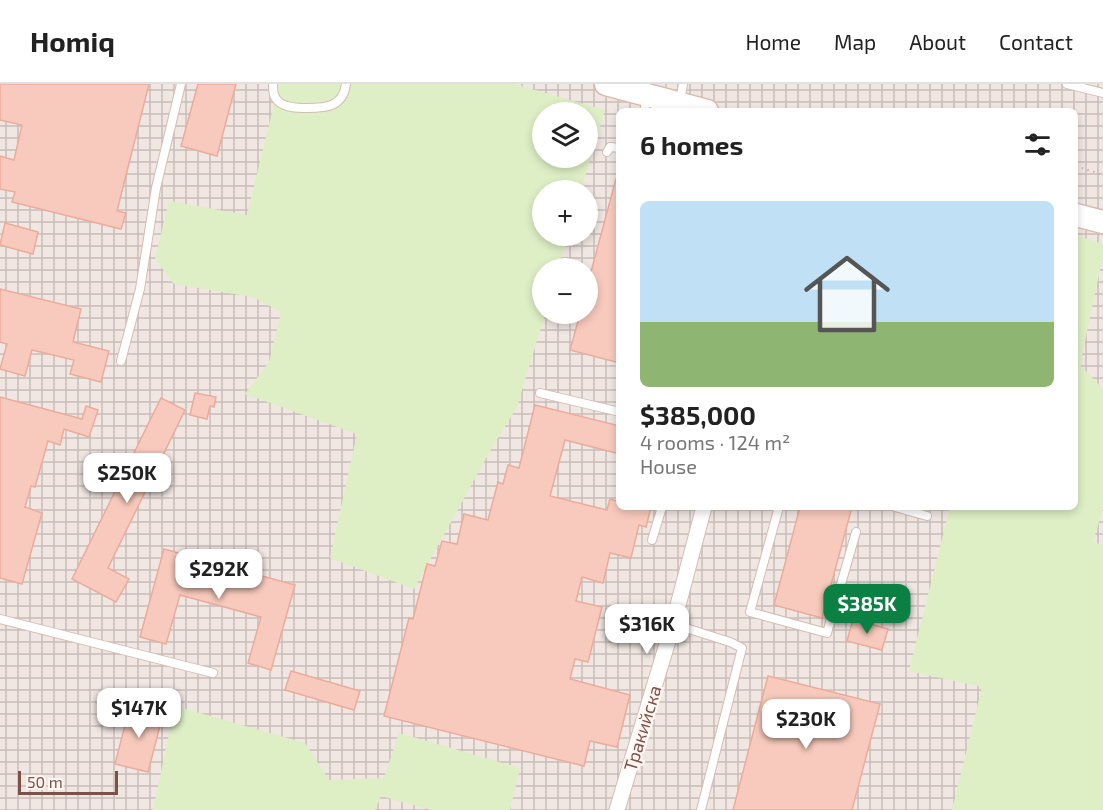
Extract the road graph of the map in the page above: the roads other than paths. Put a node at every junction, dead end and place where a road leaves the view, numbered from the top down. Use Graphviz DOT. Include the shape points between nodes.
graph roads {
  1 [pos="181,84"];
  2 [pos="273,84"];
  3 [pos="346,84"];
  4 [pos="606,84"];
  5 [pos="1067,84"];
  6 [pos="1103,93"];
  7 [pos="680,99"];
  8 [pos="646,103"];
  9 [pos="700,108"];
  10 [pos="616,148"];
  11 [pos="607,152"];
  12 [pos="1078,216"];
  13 [pos="1103,222"];
  14 [pos="121,361"];
  15 [pos="540,393"];
  16 [pos="616,411"];
  17 [pos="661,510"];
  18 [pos="703,510"];
  19 [pos="778,510"];
  20 [pos="906,510"];
  21 [pos="927,516"];
  22 [pos="856,532"];
  23 [pos="652,540"];
  24 [pos="0,619"];
  25 [pos="673,624"];
  26 [pos="213,673"];
  27 [pos="617,810"];
  28 [pos="700,810"];
  1 -- 14 [label="lane" via="156,188 140,289"];
  2 -- 3 [label="lane" via="274,96 281,104 298,108 322,108 338,102"];
  4 -- 8 [label="main road"];
  5 -- 6 [label="lane"];
  7 -- 8 [label="main road"];
  7 -- 9 [label="main road"];
  10 -- 11 [label="lane" via="610,147"];
  12 -- 13 [label="main road"];
  15 -- 16 [label="lane"];
  17 -- 23 [label="lane"];
  18 -- 25 [label="street, Тракийска"];
  19 -- 22 [label="lane" via="750,612 827,633"];
  20 -- 21 [label="lane"];
  24 -- 26 [label="lane"];
  25 -- 27 [label="street, Тракийска"];
  25 -- 28 [label="lane" via="742,648"];
}
